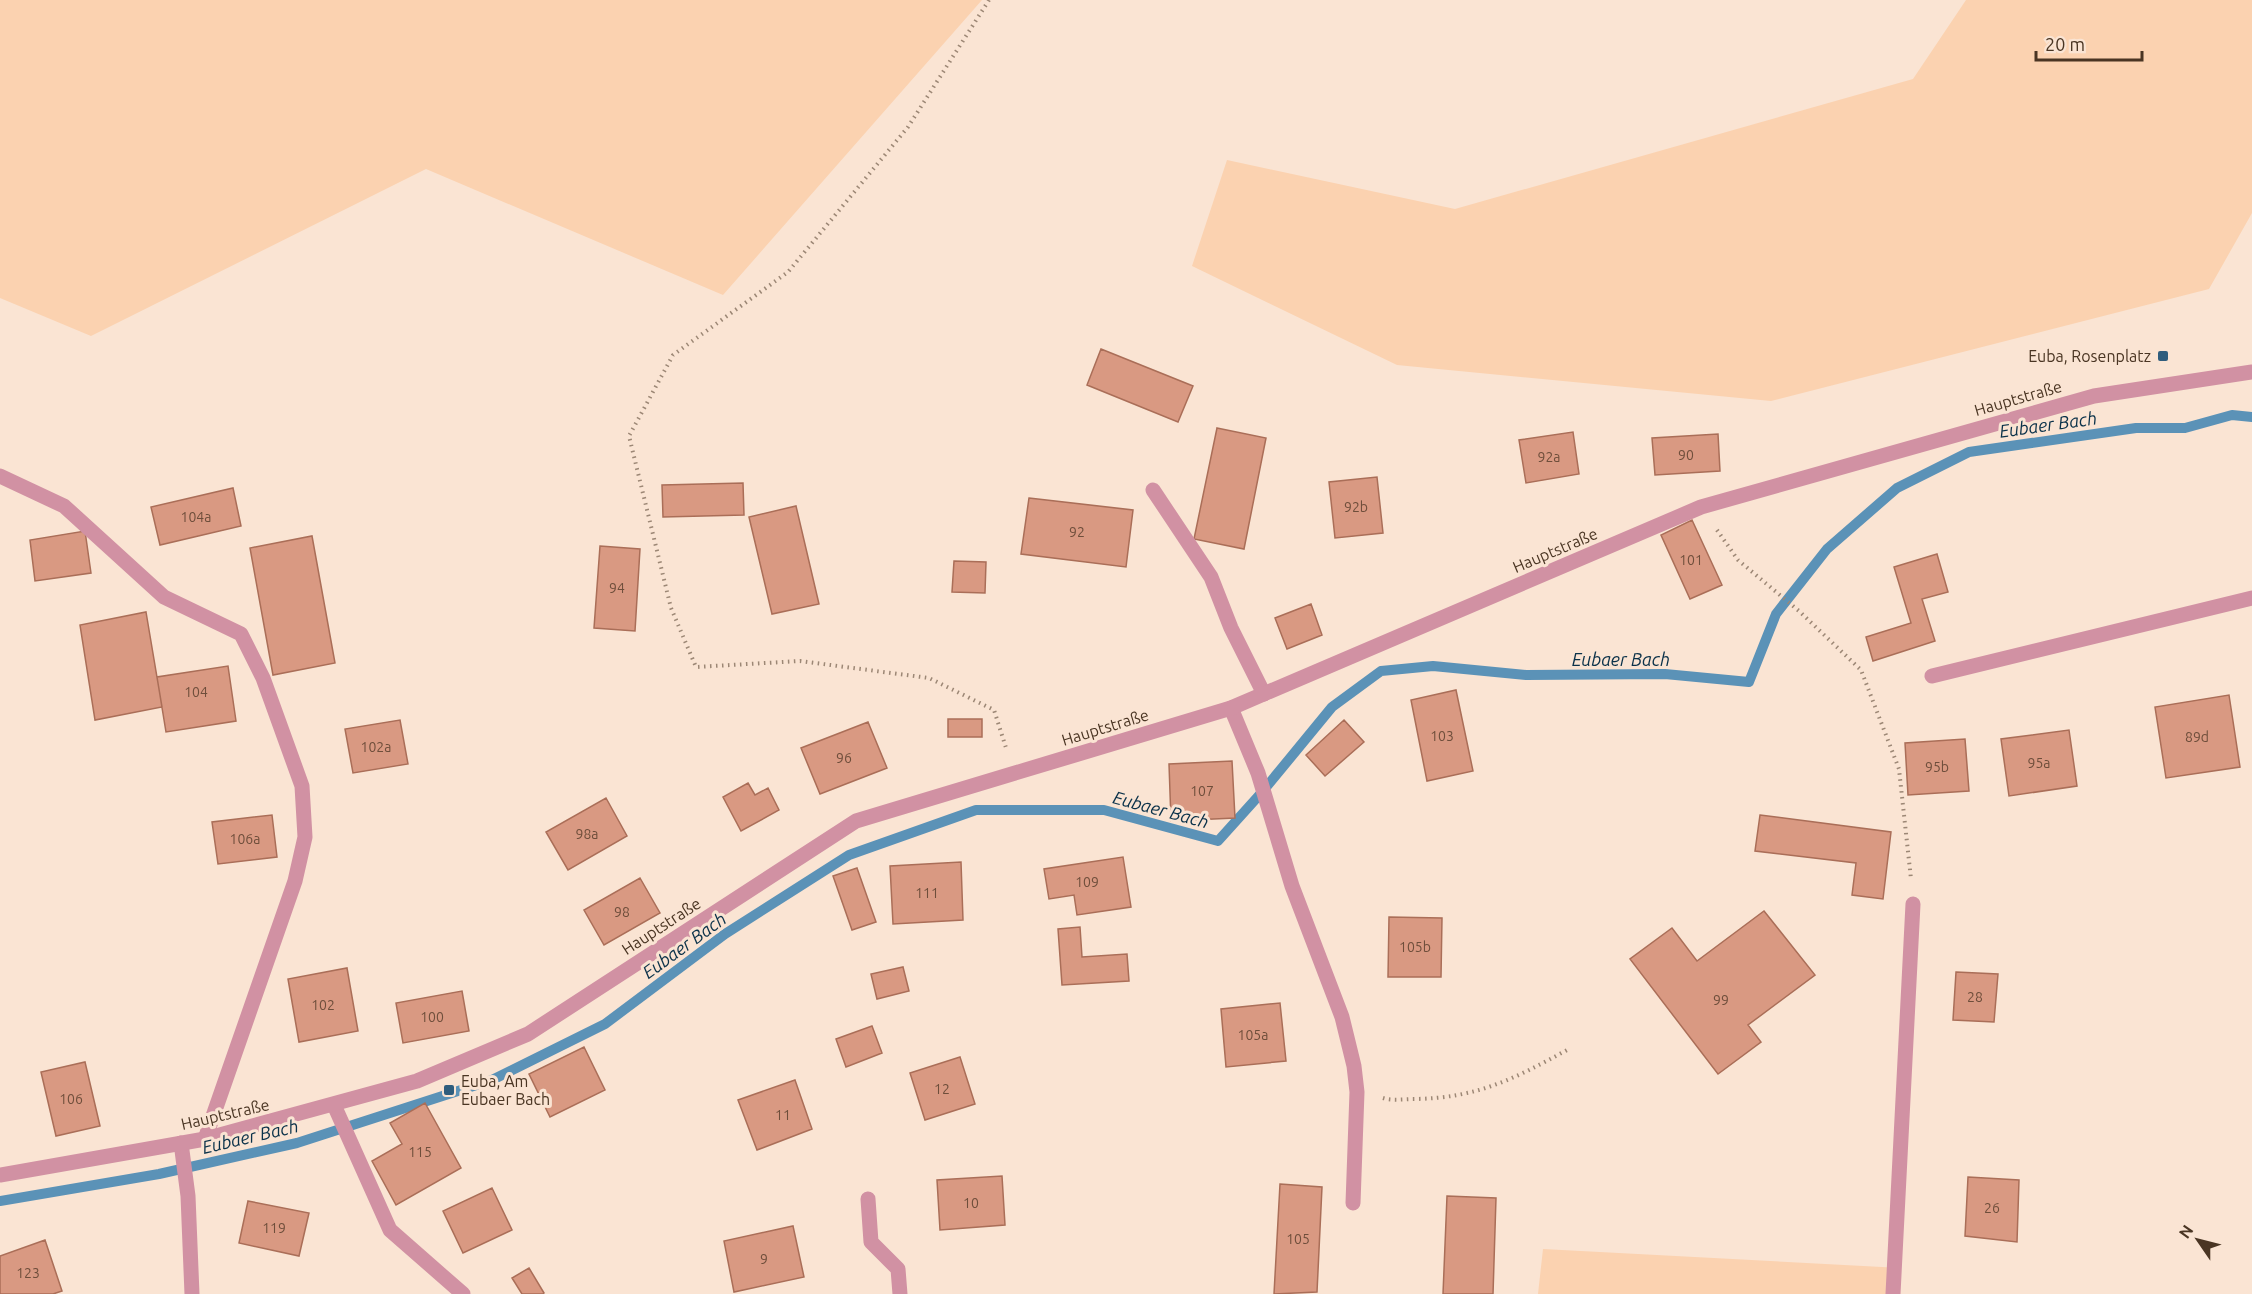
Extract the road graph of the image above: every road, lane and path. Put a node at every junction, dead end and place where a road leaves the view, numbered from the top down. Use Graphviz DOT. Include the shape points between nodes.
graph roads {
  1 [pos="989,0"];
  2 [pos="2252,372"];
  3 [pos="0,476"];
  4 [pos="1153,490"];
  5 [pos="1701,507"];
  6 [pos="2252,598"];
  7 [pos="1932,676"];
  8 [pos="1264,694"];
  9 [pos="1231,708"];
  10 [pos="1014,774"];
  11 [pos="1913,904"];
  12 [pos="1567,1050"];
  13 [pos="1357,1092"];
  14 [pos="337,1112"];
  15 [pos="205,1140"];
  16 [pos="182,1143"];
  17 [pos="0,1176"];
  18 [pos="868,1199"];
  19 [pos="1353,1203"];
  20 [pos="192,1294"];
  21 [pos="463,1294"];
  22 [pos="900,1294"];
  23 [pos="1893,1294"];
  1 -- 10 [label="path" via="908,127 848,200 788,272 673,355 629,436 671,608 696,667 800,661 929,678 994,710"];
  2 -- 5 [label="street, Hauptstraße" via="2094,396"];
  3 -- 15 [label="street" via="64,506 164,597 241,634 263,678 302,786 305,837 295,881"];
  4 -- 8 [label="street" via="1211,577"];
  5 -- 8 [label="street, Hauptstraße"];
  5 -- 11 [label="path" via="1738,560 1861,670 1899,769"];
  6 -- 7 [label="street"];
  8 -- 9 [label="street, Hauptstraße"];
  9 -- 10 [label="street, Hauptstraße"];
  9 -- 13 [label="street" via="1258,773 1292,886 1342,1017"];
  10 -- 14 [label="street, Hauptstraße" via="856,821 528,1034"];
  11 -- 23 [label="street"];
  12 -- 13 [label="path" via="1483,1090 1429,1099 1388,1100"];
  13 -- 19 [label="street"];
  14 -- 15 [label="street, Hauptstraße"];
  14 -- 21 [label="street" via="390,1230"];
  15 -- 16 [label="street, Hauptstraße"];
  16 -- 17 [label="street, Hauptstraße"];
  16 -- 20 [label="street"];
  18 -- 22 [label="street" via="871,1242 898,1269"];
}
